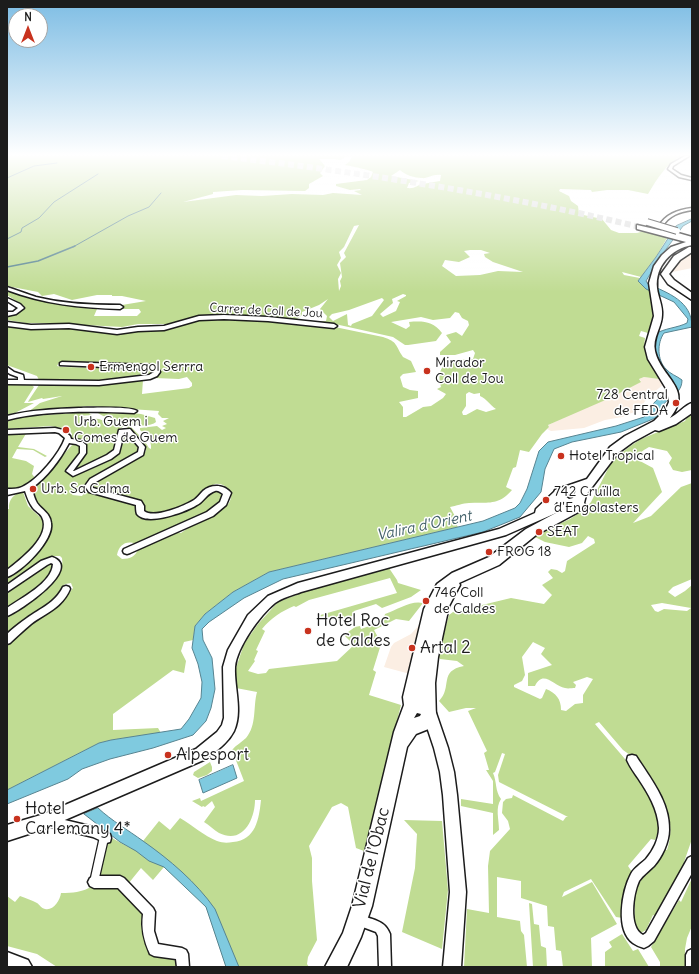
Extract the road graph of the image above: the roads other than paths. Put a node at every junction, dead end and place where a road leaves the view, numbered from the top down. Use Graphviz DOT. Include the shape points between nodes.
graph roads {
  1 [pos="692,209"];
  2 [pos="647,222"];
  3 [pos="640,227"];
  4 [pos="658,232"];
  5 [pos="679,233"];
  6 [pos="692,241"];
  7 [pos="672,251"];
  8 [pos="664,269"];
  9 [pos="652,281"];
  10 [pos="7,288"];
  11 [pos="692,298"];
  12 [pos="7,299"];
  13 [pos="120,307"];
  14 [pos="7,314"];
  15 [pos="7,324"];
  16 [pos="334,326"];
  17 [pos="62,364"];
  18 [pos="7,369"];
  19 [pos="7,382"];
  20 [pos="21,382"];
  21 [pos="692,406"];
  22 [pos="134,411"];
  23 [pos="7,418"];
  24 [pos="7,432"];
  25 [pos="630,438"];
  26 [pos="68,441"];
  27 [pos="595,477"];
  28 [pos="28,488"];
  29 [pos="7,492"];
  30 [pos="570,501"];
  31 [pos="127,551"];
  32 [pos="7,574"];
  33 [pos="7,589"];
  34 [pos="66,589"];
  35 [pos="7,612"];
  36 [pos="7,640"];
  37 [pos="420,715"];
  38 [pos="632,760"];
  39 [pos="46,821"];
  40 [pos="7,833"];
  41 [pos="106,838"];
  42 [pos="692,862"];
  43 [pos="94,882"];
  44 [pos="359,920"];
  45 [pos="692,955"];
  46 [pos="7,962"];
  47 [pos="21,967"];
  48 [pos="183,967"];
  49 [pos="336,967"];
  50 [pos="385,967"];
  51 [pos="452,967"];
  52 [pos="692,967"];
  1 -- 5 [label="street, bridge" via="674,213 660,227"];
  2 -- 5 [label="highway, bridge"];
  3 -- 4 [label="highway"];
  4 -- 6 [label="highway"];
  4 -- 7 [label="highway" via="673,240 676,245"];
  5 -- 6 [label="highway"];
  6 -- 7 [label="highway"];
  6 -- 8 [label="highway"];
  7 -- 9 [label="highway" via="658,264"];
  8 -- 9 [label="highway"];
  8 -- 11 [label="highway" via="667,278"];
  9 -- 25 [label="highway" via="659,314 649,349 653,360 670,385 674,403 672,410 657,424"];
  10 -- 13 [label="street" via="36,299 65,304"];
  12 -- 14 [label="street" via="21,308"];
  15 -- 16 [label="street, Carrer de Coll de Jou" via="117,332 164,328 199,318 224,317"];
  17 -- 20 [label="street" via="151,367 158,372 150,377 99,382"];
  18 -- 20 [label="street" via="21,376"];
  19 -- 20 [label="street"];
  21 -- 25 [label="highway" via="674,422"];
  22 -- 23 [label="street" via="86,409"];
  24 -- 26 [label="street" via="55,430 66,434"];
  25 -- 27 [label="highway" via="615,449"];
  26 -- 28 [label="street" via="65,448"];
  26 -- 31 [label="street" via="83,445 83,453 69,471 73,474 114,453 118,448 121,431 128,430 142,447 141,453 92,481 88,486 91,490 138,503 144,516 169,513 196,502 214,488 227,493 223,503 210,514"];
  27 -- 30 [label="highway"];
  27 -- 30 [label="highway" via="587,499 580,506"];
  28 -- 29 [label="street"];
  28 -- 32 [label="street" via="34,504 46,518 46,533 34,551"];
  30 -- 37 [label="highway" via="494,561 472,572 449,589 445,597"];
  30 -- 39 [label="main road" via="502,532 298,588 272,599 252,619 232,654 229,667 231,718 222,737 201,754"];
  33 -- 35 [label="street" via="44,563 52,560 57,564 57,570 48,584"];
  34 -- 36 [label="street" via="57,603"];
  37 -- 44 [label="highway, Vial de l'Obac" via="408,729 399,746"];
  37 -- 51 [label="main road" via="441,748 450,795 458,892"];
  38 -- 42 [label="street" via="658,804 664,830 656,853 637,874 632,886 627,923 637,941 644,942 650,937"];
  39 -- 40 [label="main road"];
  39 -- 41 [label="street" via="94,832"];
  41 -- 43 [label="street" via="103,841"];
  43 -- 48 [label="street" via="120,882 149,912 150,942 154,950 182,954"];
  44 -- 49 [label="highway, Vial de l'Obac"];
  44 -- 50 [label="street" via="380,928 384,934"];
  45 -- 52 [label="street"];
  46 -- 47 [label="highway"];
}
